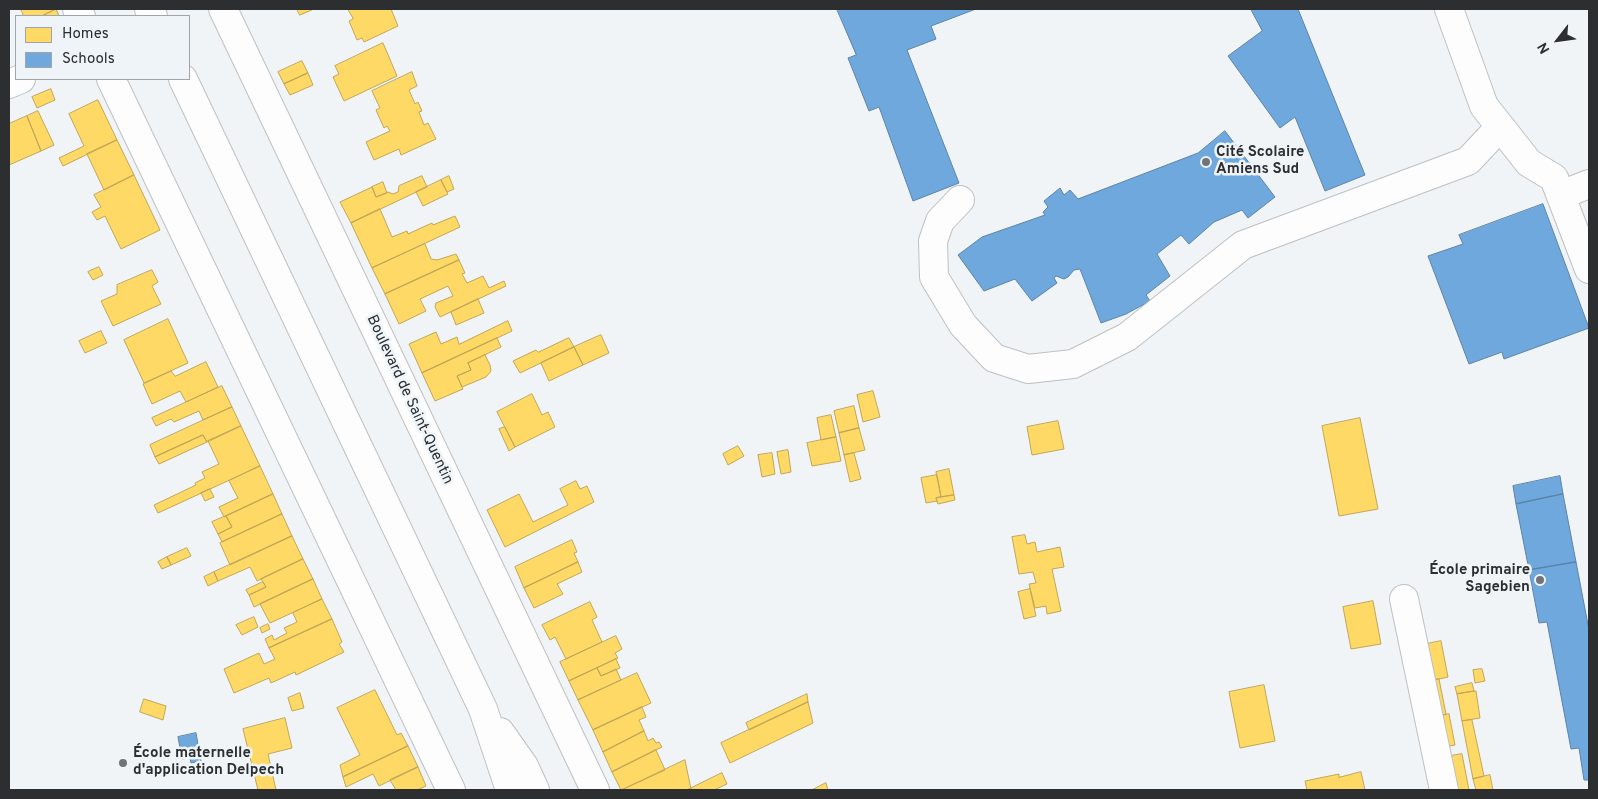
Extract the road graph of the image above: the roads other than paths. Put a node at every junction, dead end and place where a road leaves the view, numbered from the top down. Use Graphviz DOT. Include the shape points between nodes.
graph roads {
  1 [pos="223,9"];
  2 [pos="1449,9"];
  3 [pos="111,80"];
  4 [pos="183,80"];
  5 [pos="1500,127"];
  6 [pos="1589,184"];
  7 [pos="1561,195"];
  8 [pos="960,200"];
  9 [pos="1589,265"];
  10 [pos="1404,599"];
  11 [pos="483,709"];
  12 [pos="499,756"];
  13 [pos="451,790"];
  14 [pos="497,790"];
  15 [pos="510,790"];
  16 [pos="535,790"];
  17 [pos="595,790"];
  18 [pos="1444,790"];
  1 -- 17 [label="street, Boulevard de Saint-Quentin"];
  2 -- 5 [label="street" via="1484,106"];
  3 -- 13 [label="street"];
  4 -- 11 [label="street"];
  5 -- 7 [label="street" via="1529,163 1554,178"];
  5 -- 8 [label="street" via="1468,161 1243,246 1128,337 1074,364 1028,369 994,358 963,325 934,277 933,241 940,221"];
  6 -- 7 [label="street"];
  7 -- 9 [label="street"];
  10 -- 18 [label="street"];
  11 -- 12 [label="street"];
  11 -- 16 [label="street" via="524,766"];
  12 -- 14 [label="street"];
  12 -- 15 [label="street"];
}
